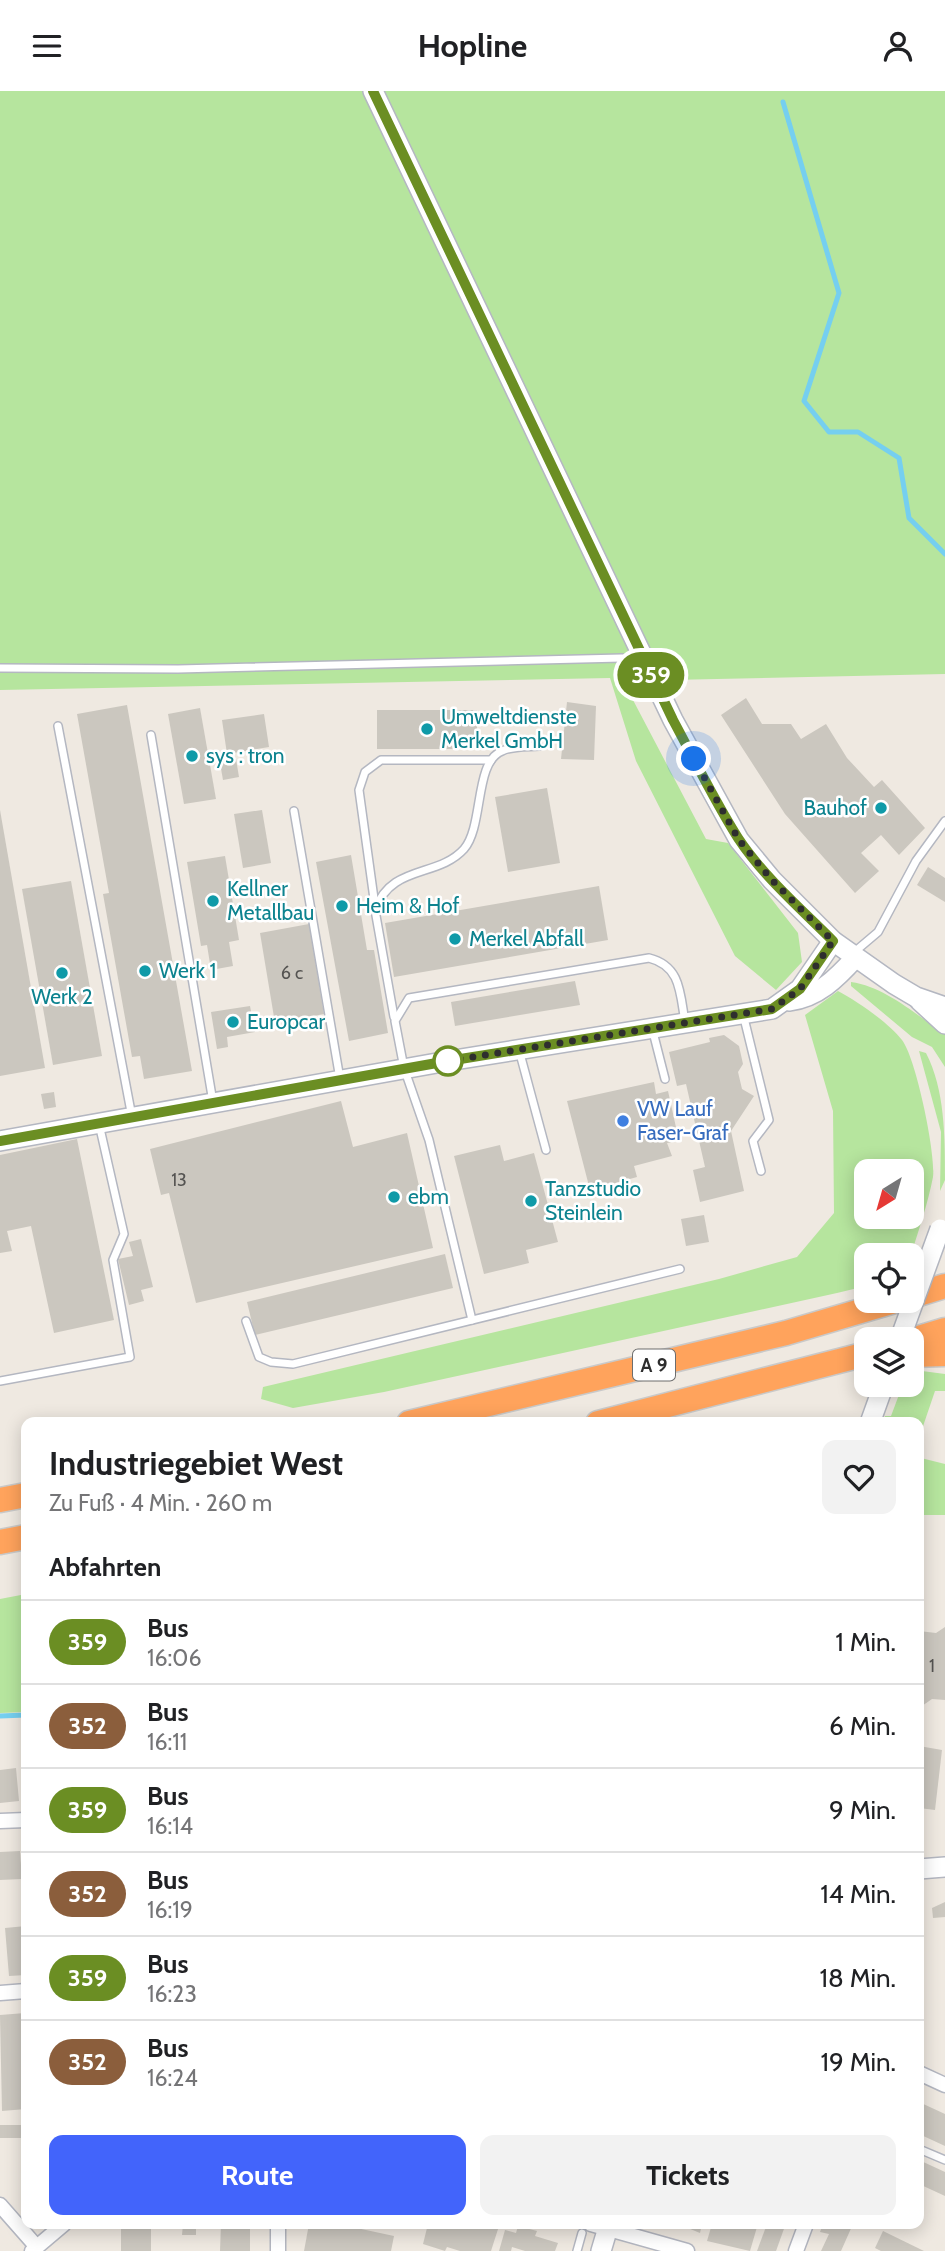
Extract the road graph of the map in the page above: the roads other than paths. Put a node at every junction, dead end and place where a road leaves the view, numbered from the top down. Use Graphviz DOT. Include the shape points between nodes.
graph roads {
  1 [pos="373,91"];
  2 [pos="622,658"];
  3 [pos="0,668"];
  4 [pos="58,726"];
  5 [pos="151,735"];
  6 [pos="539,745"];
  7 [pos="491,760"];
  8 [pos="294,811"];
  9 [pos="945,821"];
  10 [pos="375,911"];
  11 [pos="833,941"];
  12 [pos="853,957"];
  13 [pos="785,1002"];
  14 [pos="743,1014"];
  15 [pos="944,1019"];
  16 [pos="395,1021"];
  17 [pos="685,1022"];
  18 [pos="652,1028"];
  19 [pos="519,1049"];
  20 [pos="404,1068"];
  21 [pos="665,1079"];
  22 [pos="341,1080"];
  23 [pos="213,1103"];
  24 [pos="132,1117"];
  25 [pos="99,1123"];
  26 [pos="0,1141"];
  27 [pos="546,1150"];
  28 [pos="761,1171"];
  29 [pos="943,1224"];
  30 [pos="680,1269"];
  31 [pos="945,1286"];
  32 [pos="924,1292"];
  33 [pos="854,1313"];
  34 [pos="472,1320"];
  35 [pos="246,1321"];
  36 [pos="904,1327"];
  37 [pos="945,1330"];
  38 [pos="924,1337"];
  39 [pos="945,1354"];
  40 [pos="924,1355"];
  41 [pos="854,1358"];
  42 [pos="0,1381"];
  43 [pos="879,1397"];
  44 [pos="873,1415"];
  45 [pos="433,1417"];
  46 [pos="622,1417"];
  47 [pos="21,1496"];
  48 [pos="0,1500"];
  49 [pos="21,1538"];
  50 [pos="0,1542"];
  51 [pos="21,1820"];
  52 [pos="0,1821"];
  53 [pos="945,1867"];
  54 [pos="924,1869"];
  55 [pos="21,1991"];
  56 [pos="0,1993"];
  57 [pos="924,2075"];
  58 [pos="945,2085"];
  59 [pos="924,2151"];
  60 [pos="945,2160"];
  61 [pos="0,2205"];
  62 [pos="58,2229"];
  63 [pos="278,2229"];
  64 [pos="595,2229"];
  65 [pos="597,2229"];
  66 [pos="604,2229"];
  67 [pos="804,2229"];
  68 [pos="34,2249"];
  69 [pos="278,2251"];
  70 [pos="577,2251"];
  71 [pos="601,2251"];
  72 [pos="687,2251"];
  73 [pos="796,2251"];
  1 -- 11 [label="street" via="715,799 746,848"];
  2 -- 3 [label="lane" via="178,669"];
  4 -- 24 [label="lane"];
  5 -- 23 [label="lane"];
  6 -- 7 [label="lane" via="500,751"];
  7 -- 10 [label="lane" via="475,827 464,849 399,879 380,897"];
  7 -- 10 [label="lane" via="381,761 365,772 359,790"];
  8 -- 22 [label="lane"];
  9 -- 12 [label="lane" via="916,861 878,932"];
  10 -- 16 [label="lane"];
  11 -- 12 [label="street"];
  11 -- 13 [label="street" via="800,989"];
  12 -- 13 [label="street" via="836,979 815,993"];
  12 -- 15 [label="street"];
  13 -- 14 [label="street"];
  14 -- 17 [label="street"];
  14 -- 28 [label="lane" via="769,1120 753,1141"];
  16 -- 17 [label="lane" via="409,998 649,958 672,968"];
  16 -- 20 [label="lane"];
  17 -- 18 [label="street"];
  18 -- 19 [label="street"];
  18 -- 21 [label="lane"];
  19 -- 20 [label="street"];
  19 -- 27 [label="lane"];
  20 -- 22 [label="street"];
  20 -- 34 [label="lane" via="429,1140"];
  22 -- 23 [label="street"];
  23 -- 24 [label="street"];
  24 -- 25 [label="street"];
  25 -- 26 [label="street"];
  25 -- 42 [label="lane" via="124,1234 113,1260 130,1357"];
  29 -- 36 [label="street, bridge"];
  30 -- 34 [label="lane"];
  31 -- 32 [label="highway"];
  33 -- 45 [label="highway, A 9"];
  34 -- 35 [label="lane" via="293,1364 259,1357"];
  37 -- 38 [label="highway"];
  39 -- 40 [label="highway"];
  41 -- 46 [label="highway, A 9"];
  43 -- 44 [label="street"];
  47 -- 48 [label="highway"];
  49 -- 50 [label="highway"];
  51 -- 52 [label="street"];
  53 -- 54 [label="street"];
  55 -- 56 [label="street"];
  57 -- 58 [label="street"];
  59 -- 60 [label="lane"];
  61 -- 68 [label="street"];
  62 -- 68 [label="street"];
  63 -- 69 [label="street"];
  64 -- 70 [label="lane"];
  65 -- 71 [label="street"];
  66 -- 72 [label="street"];
  67 -- 73 [label="street"];
}
